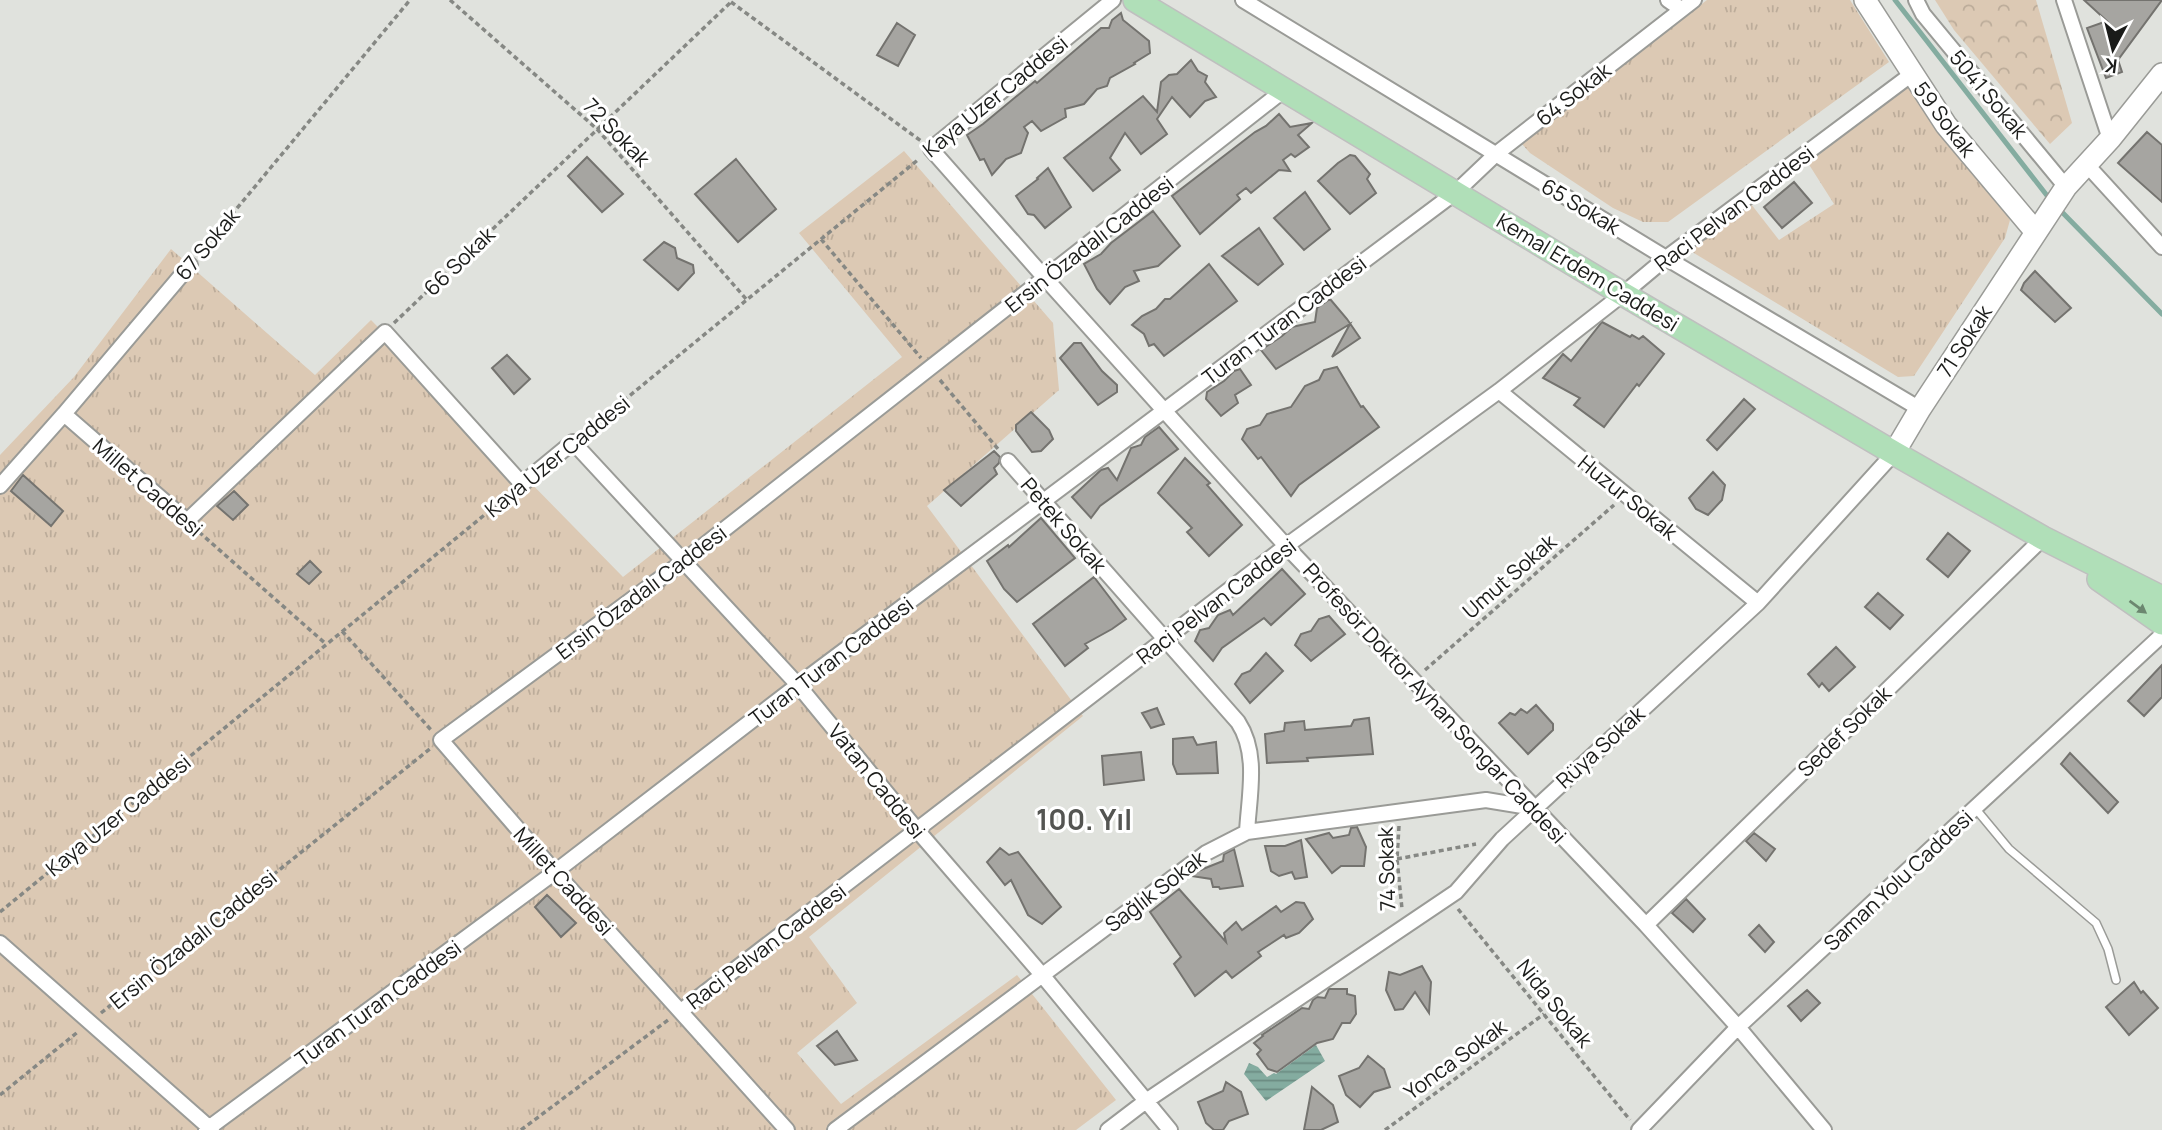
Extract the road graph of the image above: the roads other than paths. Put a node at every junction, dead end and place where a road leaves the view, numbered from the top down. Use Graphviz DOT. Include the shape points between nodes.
graph roads {
  1 [pos="1114,0"];
  2 [pos="1135,0"];
  3 [pos="1243,0"];
  4 [pos="1668,0"];
  5 [pos="1694,0"];
  6 [pos="1865,0"];
  7 [pos="1916,0"];
  8 [pos="2064,0"];
  9 [pos="1681,9"];
  10 [pos="1912,74"];
  11 [pos="2162,74"];
  12 [pos="1284,90"];
  13 [pos="2110,139"];
  14 [pos="931,149"];
  15 [pos="1496,155"];
  16 [pos="2087,165"];
  17 [pos="2066,187"];
  18 [pos="1456,192"];
  19 [pos="2035,231"];
  20 [pos="2162,247"];
  21 [pos="1666,258"];
  22 [pos="190,265"];
  23 [pos="1045,278"];
  24 [pos="1623,294"];
  25 [pos="1499,391"];
  26 [pos="1920,409"];
  27 [pos="1163,410"];
  28 [pos="64,414"];
  29 [pos="573,442"];
  30 [pos="1894,453"];
  31 [pos="1008,461"];
  32 [pos="0,486"];
  33 [pos="1043,501"];
  34 [pos="187,521"];
  35 [pos="2043,537"];
  36 [pos="1286,546"];
  37 [pos="684,561"];
  38 [pos="2162,598"];
  39 [pos="1758,603"];
  40 [pos="2162,623"];
  41 [pos="2162,635"];
  42 [pos="1165,639"];
  43 [pos="798,685"];
  44 [pos="441,740"];
  45 [pos="1534,808"];
  46 [pos="1975,808"];
  47 [pos="917,830"];
  48 [pos="1247,832"];
  49 [pos="555,872"];
  50 [pos="1646,925"];
  51 [pos="0,943"];
  52 [pos="1043,976"];
  53 [pos="2116,980"];
  54 [pos="681,1011"];
  55 [pos="1738,1027"];
  56 [pos="1146,1101"];
  57 [pos="209,1129"];
  58 [pos="787,1130"];
  59 [pos="835,1130"];
  60 [pos="1108,1130"];
  61 [pos="1170,1130"];
  62 [pos="1638,1130"];
  63 [pos="1825,1130"];
  1 -- 14 [label="street, Kaya Uzer Caddesi"];
  2 -- 12 [label="main road, Kemal Erdem Caddesi"];
  3 -- 15 [label="street, 65 Sokak"];
  4 -- 9 [label="street"];
  5 -- 9 [label="street, 64 Sokak"];
  6 -- 10 [label="street, 59 Sokak"];
  7 -- 17 [label="street, 5041 Sokak"];
  8 -- 13 [label="street"];
  9 -- 15 [label="street, 64 Sokak"];
  10 -- 19 [label="street, 59 Sokak" via="1946,125"];
  10 -- 21 [label="street, Raci Pelvan Caddesi"];
  11 -- 13 [label="street, 71 Sokak"];
  12 -- 18 [label="main road, Kemal Erdem Caddesi"];
  12 -- 23 [label="street, Ersin Özadalı Caddesi"];
  13 -- 16 [label="street, 71 Sokak"];
  14 -- 23 [label="street, Profesör Doktor Ayhan Songar Caddesi"];
  15 -- 18 [label="street, 64 Sokak"];
  15 -- 21 [label="street, 65 Sokak"];
  16 -- 17 [label="street, 71 Sokak"];
  16 -- 20 [label="street"];
  17 -- 19 [label="street, 71 Sokak"];
  18 -- 24 [label="main road, Kemal Erdem Caddesi"];
  18 -- 27 [label="street, Turan Turan Caddesi"];
  19 -- 26 [label="street, 71 Sokak"];
  21 -- 24 [label="street, Raci Pelvan Caddesi"];
  21 -- 26 [label="street, 65 Sokak"];
  22 -- 28 [label="street, 67 Sokak"];
  23 -- 27 [label="street, Profesör Doktor Ayhan Songar Caddesi"];
  23 -- 37 [label="street, Ersin Özadalı Caddesi"];
  24 -- 25 [label="street, Raci Pelvan Caddesi"];
  24 -- 30 [label="main road, Kemal Erdem Caddesi"];
  25 -- 36 [label="street, Raci Pelvan Caddesi"];
  25 -- 39 [label="street, Huzur Sokak"];
  26 -- 30 [label="street, 71 Sokak"];
  27 -- 33 [label="street, Turan Turan Caddesi"];
  27 -- 36 [label="street, Profesör Doktor Ayhan Songar Caddesi"];
  28 -- 32 [label="street, 67 Sokak"];
  28 -- 34 [label="street, Millet Caddesi"];
  29 -- 34 [label="street, Kaya Uzer Caddesi" via="522,484 385,332"];
  29 -- 37 [label="street, Vatan Caddesi"];
  30 -- 35 [label="main road, Kemal Erdem Caddesi"];
  30 -- 39 [label="street, Rüya Sokak"];
  31 -- 33 [label="street, Petek Sokak"];
  33 -- 42 [label="street, Petek Sokak"];
  33 -- 43 [label="street, Turan Turan Caddesi"];
  35 -- 38 [label="main road, Kemal Erdem Caddesi"];
  35 -- 40 [label="main road, Kemal Erdem Caddesi, one-way"];
  35 -- 50 [label="street, Sedef Sokak"];
  36 -- 42 [label="street, Raci Pelvan Caddesi"];
  36 -- 45 [label="street, Profesör Doktor Ayhan Songar Caddesi"];
  37 -- 43 [label="street, Vatan Caddesi"];
  37 -- 44 [label="street, Ersin Özadalı Caddesi"];
  39 -- 45 [label="street, Rüya Sokak"];
  41 -- 46 [label="street, Saman Yolu Caddesi"];
  42 -- 47 [label="street, Raci Pelvan Caddesi"];
  42 -- 48 [label="street, Petek Sokak" via="1247,735 1251,759"];
  43 -- 47 [label="street, Vatan Caddesi"];
  43 -- 49 [label="street, Turan Turan Caddesi"];
  44 -- 49 [label="street, Millet Caddesi"];
  45 -- 48 [label="street, Sağlık Sokak" via="1486,800"];
  45 -- 50 [label="street, Profesör Doktor Ayhan Songar Caddesi"];
  45 -- 56 [label="street, Rüya Sokak" via="1456,892"];
  46 -- 53 [label="lane" via="2009,849 2096,923"];
  46 -- 55 [label="street, Saman Yolu Caddesi"];
  47 -- 52 [label="street, Vatan Caddesi"];
  47 -- 54 [label="street, Raci Pelvan Caddesi"];
  48 -- 52 [label="street, Sağlık Sokak" via="1206,853"];
  49 -- 54 [label="street, Millet Caddesi"];
  49 -- 57 [label="street, Turan Turan Caddesi"];
  50 -- 55 [label="street, Profesör Doktor Ayhan Songar Caddesi"];
  51 -- 57 [label="street"];
  52 -- 56 [label="street, Vatan Caddesi"];
  52 -- 59 [label="street, Sağlık Sokak"];
  54 -- 58 [label="street, Millet Caddesi"];
  55 -- 62 [label="street, Saman Yolu Caddesi"];
  55 -- 63 [label="street, Profesör Doktor Ayhan Songar Caddesi"];
  56 -- 60 [label="street, Rüya Sokak"];
  56 -- 61 [label="street, Vatan Caddesi"];
}
